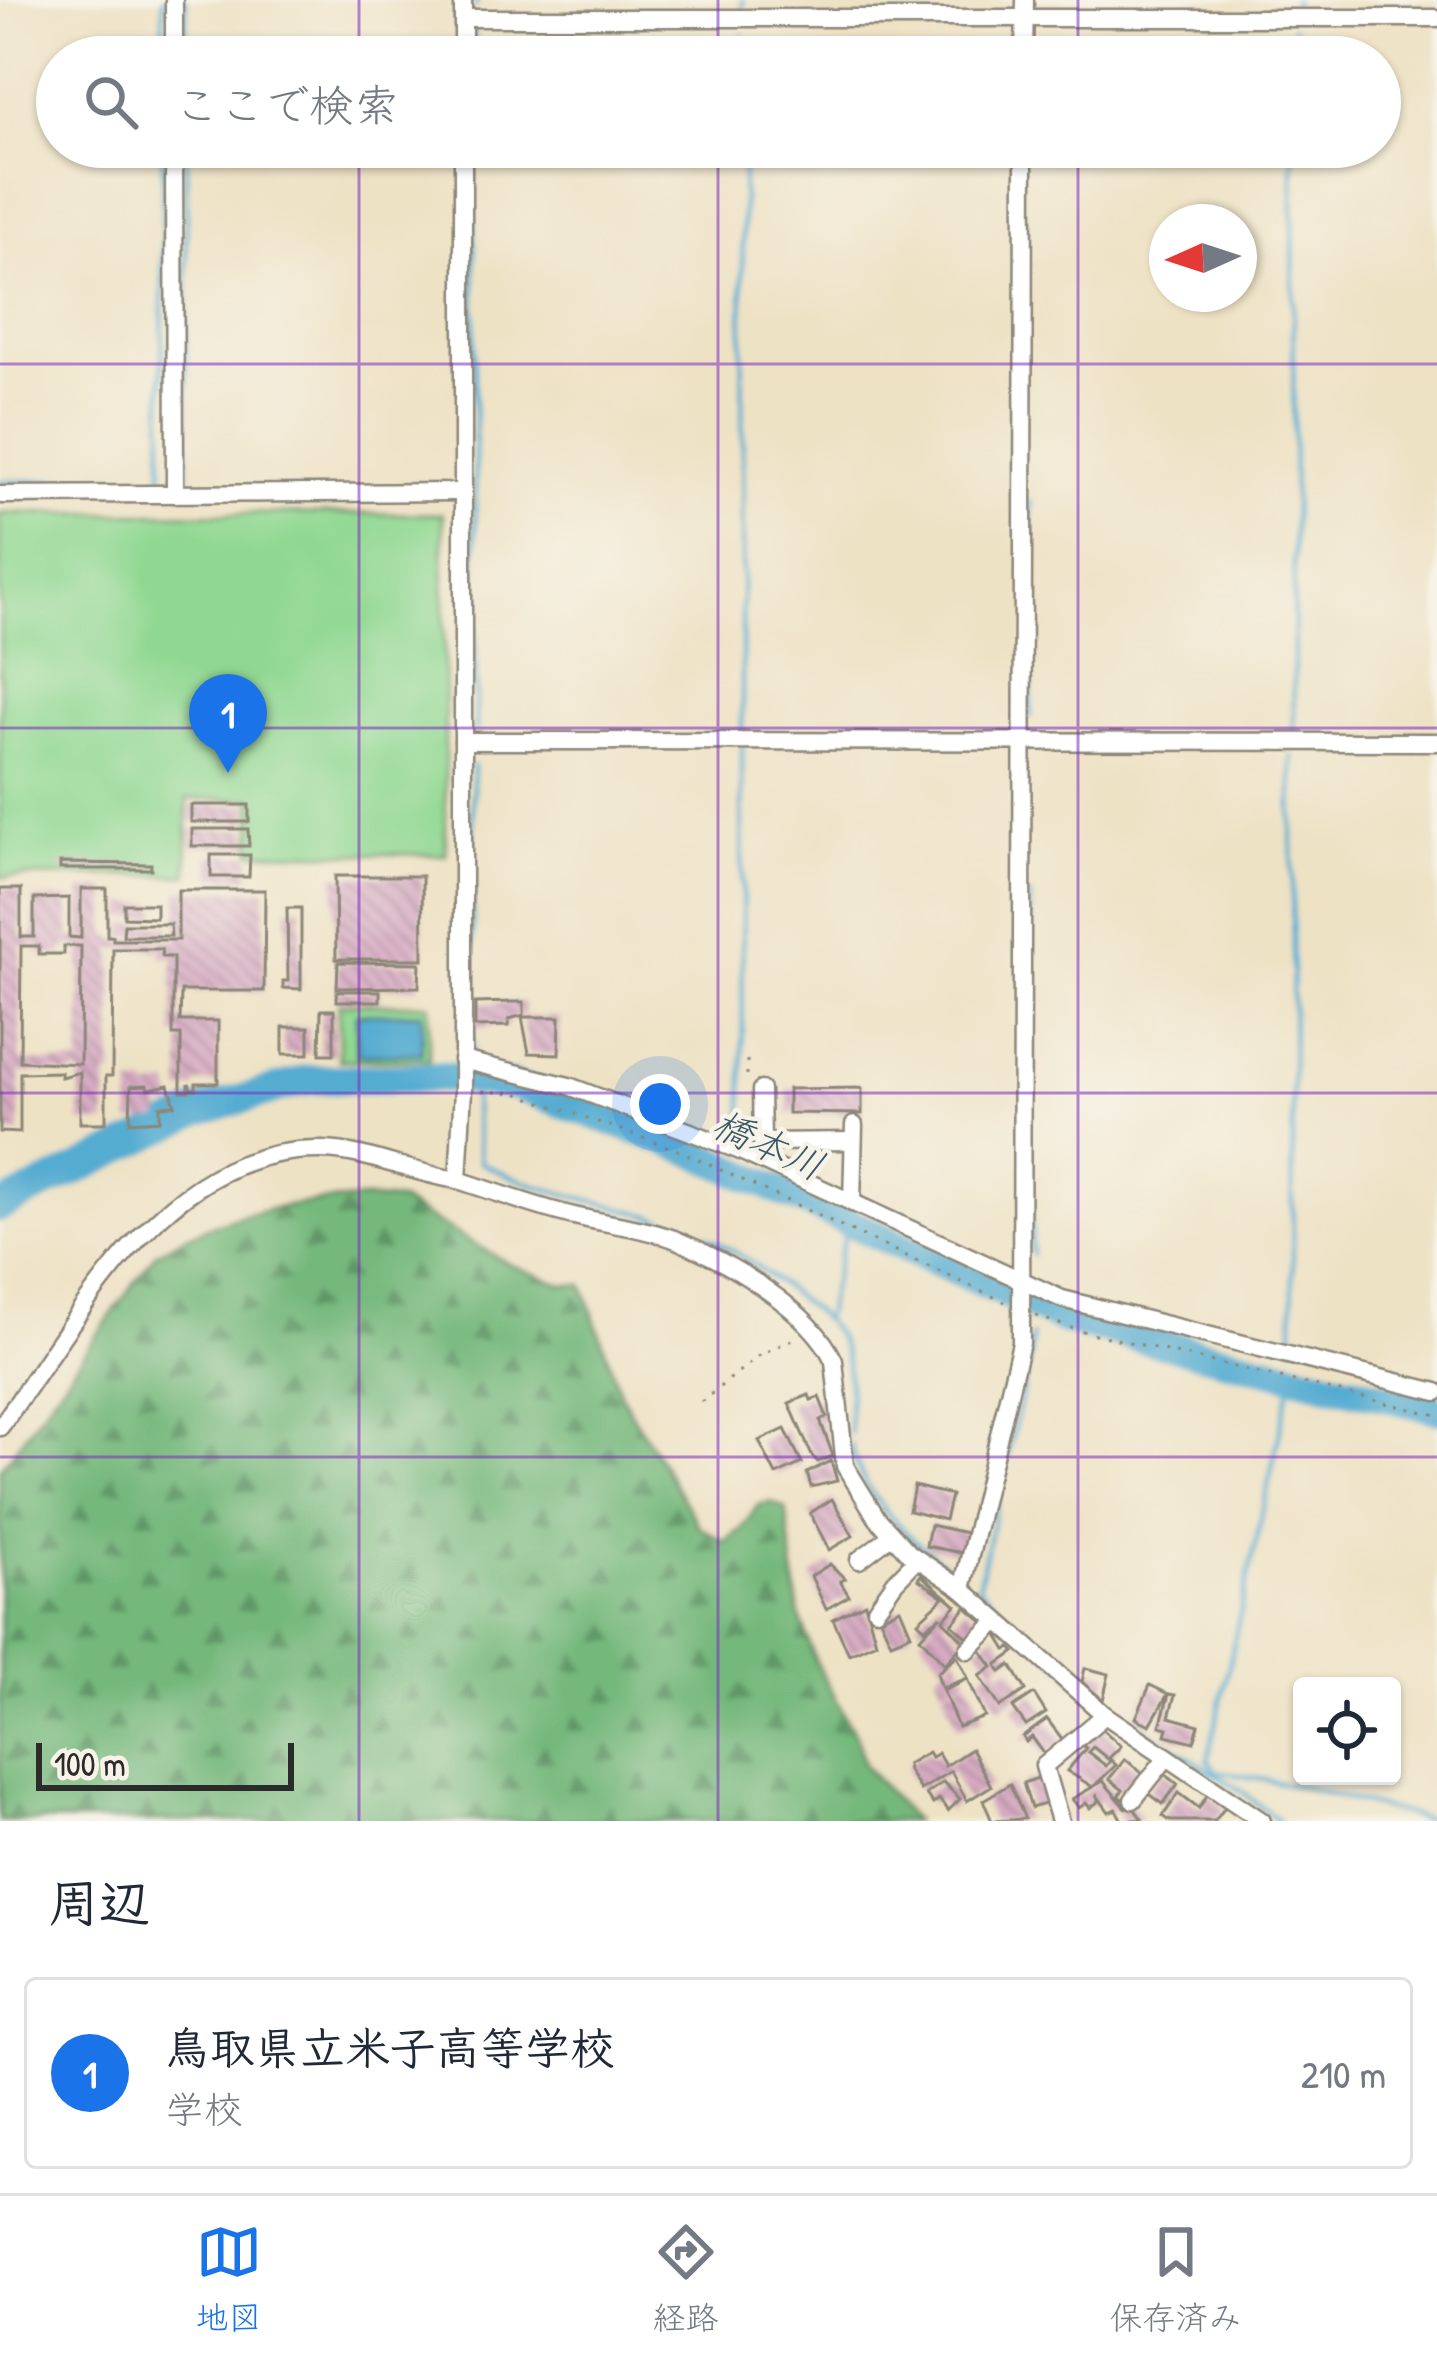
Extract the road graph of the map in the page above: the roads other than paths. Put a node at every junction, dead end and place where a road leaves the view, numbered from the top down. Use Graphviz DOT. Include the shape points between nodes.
graph roads {
  1 [pos="174,0"];
  2 [pos="463,9"];
  3 [pos="1024,9"];
  4 [pos="1437,18"];
  5 [pos="174,36"];
  6 [pos="174,168"];
  7 [pos="463,168"];
  8 [pos="1024,168"];
  9 [pos="462,492"];
  10 [pos="175,494"];
  11 [pos="0,495"];
  12 [pos="463,741"];
  13 [pos="1022,742"];
  14 [pos="1437,742"];
  15 [pos="462,1063"];
  16 [pos="760,1090"];
  17 [pos="458,1180"];
  18 [pos="852,1203"];
  19 [pos="1022,1281"];
  20 [pos="1437,1392"];
  21 [pos="0,1427"];
  22 [pos="892,1534"];
  23 [pos="917,1559"];
  24 [pos="859,1560"];
  25 [pos="962,1588"];
  26 [pos="877,1609"];
  27 [pos="998,1621"];
  28 [pos="968,1650"];
  29 [pos="1105,1715"];
  30 [pos="1167,1757"];
  31 [pos="1133,1801"];
  32 [pos="1060,1821"];
  33 [pos="1262,1821"];
  1 -- 5 [label="street"];
  2 -- 3 [label="street"];
  3 -- 4 [label="street"];
  6 -- 10 [label="street"];
  7 -- 9 [label="street"];
  8 -- 13 [label="street"];
  9 -- 10 [label="street"];
  9 -- 12 [label="street"];
  10 -- 11 [label="street"];
  12 -- 13 [label="street"];
  12 -- 15 [label="street"];
  13 -- 14 [label="street"];
  13 -- 19 [label="street"];
  15 -- 17 [label="street"];
  15 -- 18 [label="street" via="569,1086"];
  16 -- 18 [label="street" via="762,1142 854,1133"];
  17 -- 21 [label="street" via="340,1151 303,1150 269,1154 201,1186 136,1242"];
  17 -- 22 [label="street" via="671,1238 779,1299 834,1361 845,1466"];
  18 -- 19 [label="street"];
  19 -- 20 [label="street" via="1062,1299"];
  19 -- 25 [label="street" via="1021,1343"];
  22 -- 23 [label="street"];
  22 -- 24 [label="street"];
  23 -- 25 [label="street"];
  23 -- 26 [label="street"];
  25 -- 27 [label="street"];
  27 -- 28 [label="street"];
  27 -- 29 [label="street"];
  29 -- 30 [label="street"];
  29 -- 32 [label="street" via="1044,1766"];
  30 -- 31 [label="street"];
  30 -- 33 [label="street"];
}
